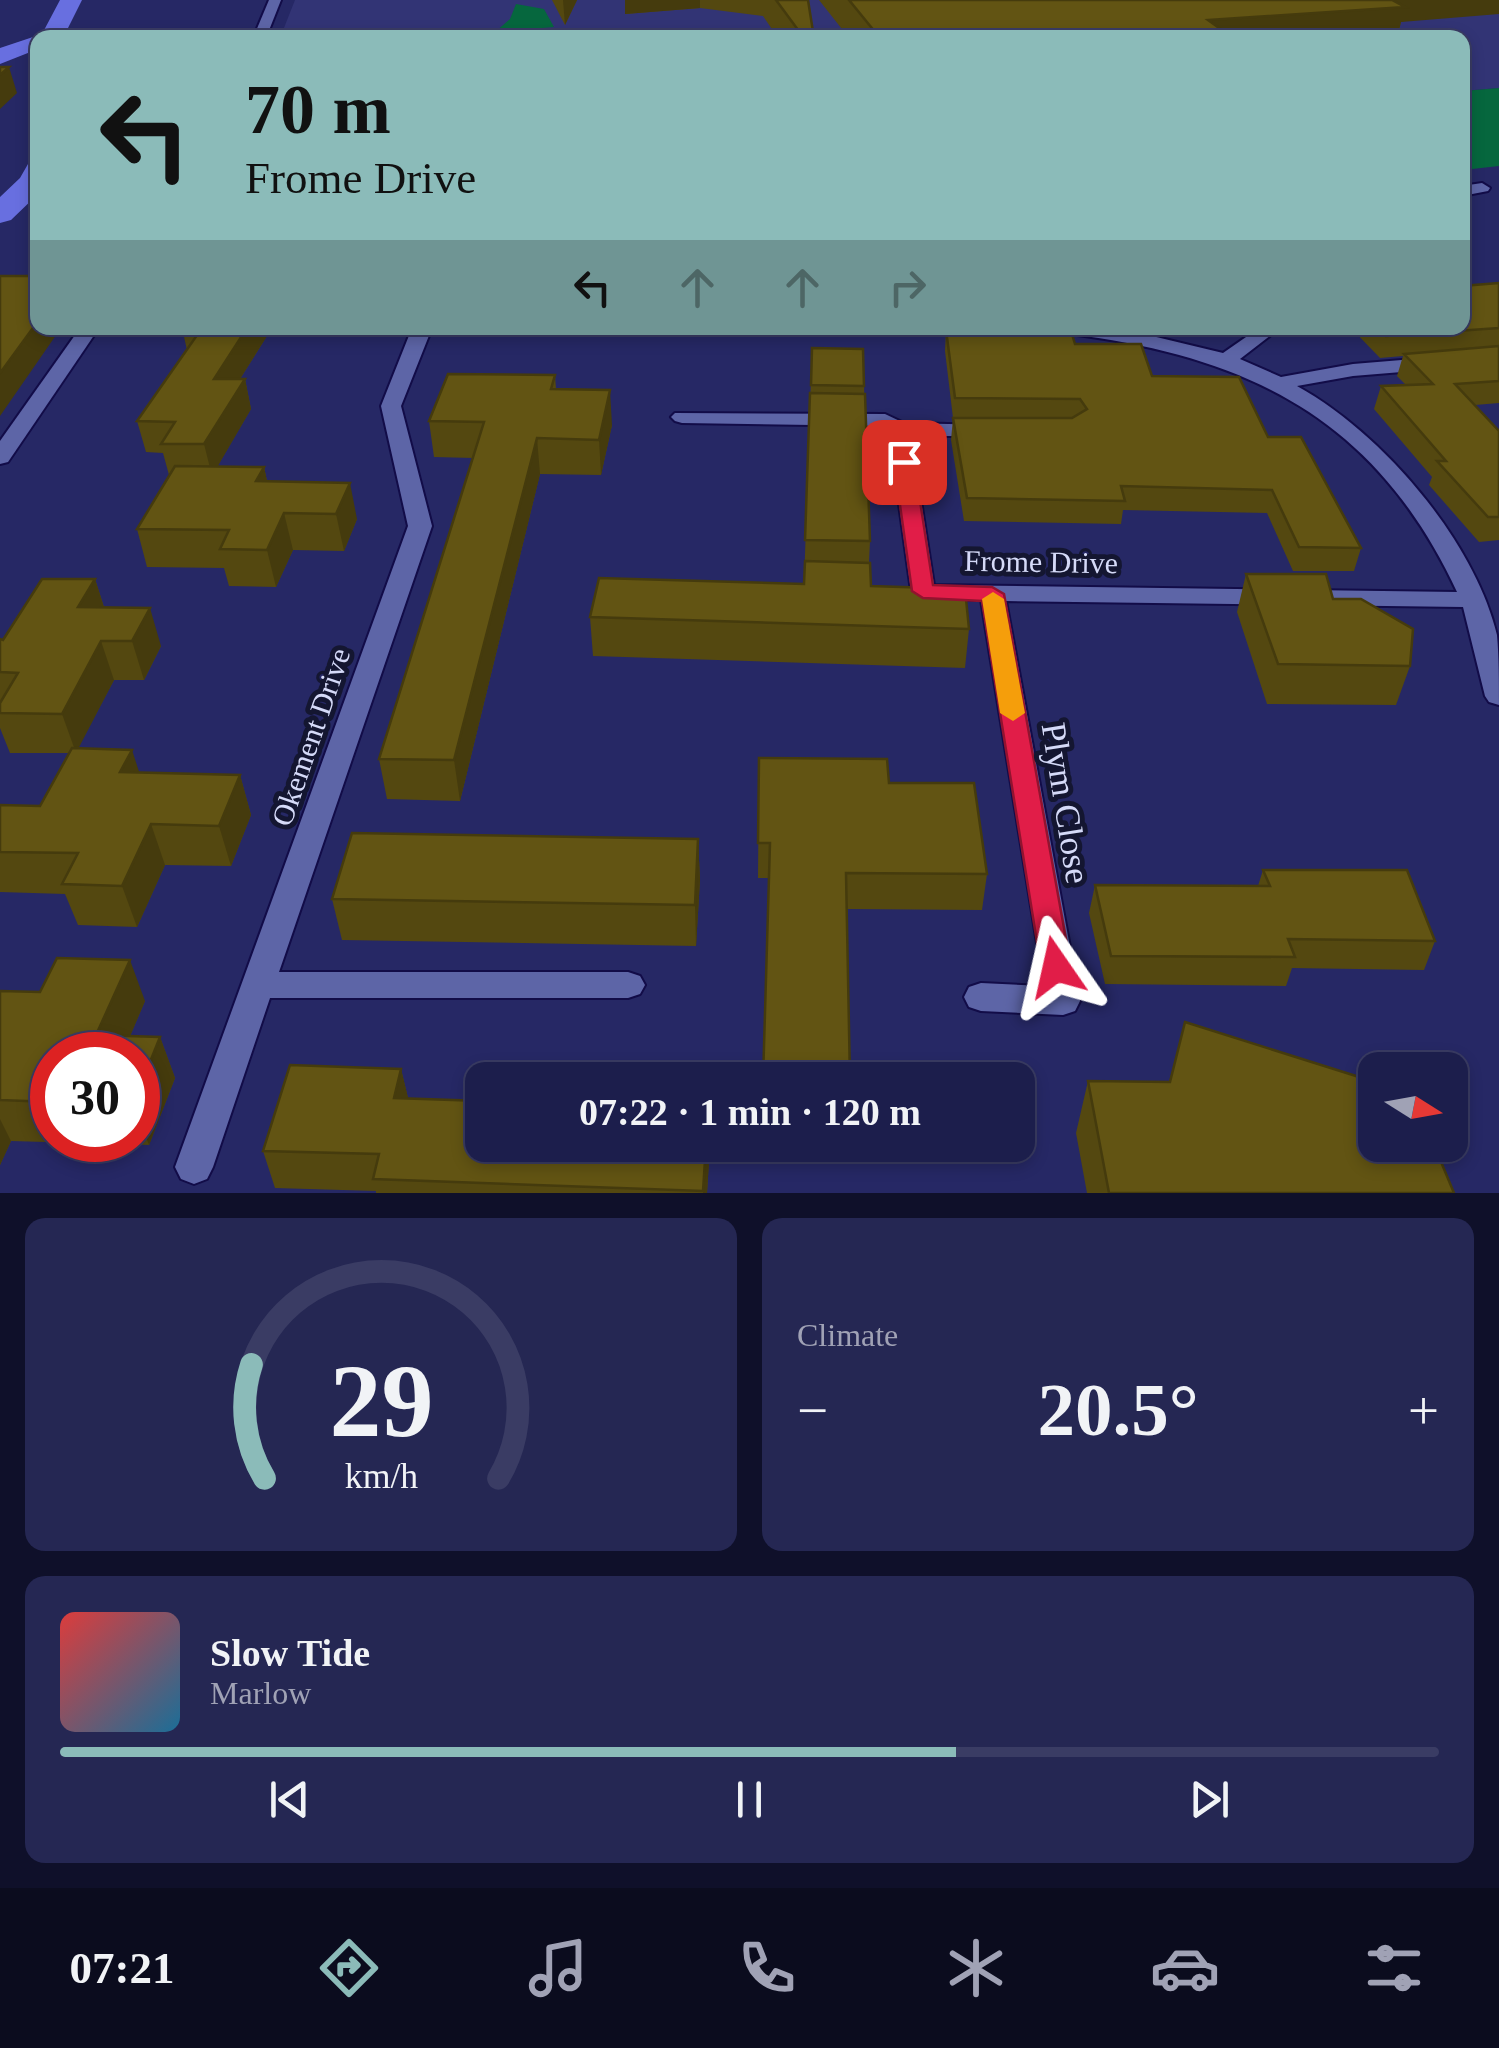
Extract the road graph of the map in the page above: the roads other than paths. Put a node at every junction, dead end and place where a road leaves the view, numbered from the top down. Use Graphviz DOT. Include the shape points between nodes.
graph roads {
  1 [pos="274,0"];
  2 [pos="262,30"];
  3 [pos="1482,188"];
  4 [pos="1470,190"];
  5 [pos="84,335"];
  6 [pos="419,335"];
  7 [pos="1134,335"];
  8 [pos="1260,335"];
  9 [pos="1228,358"];
  10 [pos="1499,358"];
  11 [pos="1281,383"];
  12 [pos="682,416"];
  13 [pos="899,429"];
  14 [pos="1012,430"];
  15 [pos="0,457"];
  16 [pos="992,594"];
  17 [pos="1473,600"];
  18 [pos="1499,696"];
  19 [pos="258,985"];
  20 [pos="628,986"];
  21 [pos="981,997"];
  22 [pos="194,1166"];
  1 -- 2 [label="street"];
  3 -- 4 [label="street"];
  5 -- 15 [label="street"];
  6 -- 19 [label="street, Okement Drive" via="391,406 420,526"];
  7 -- 9 [label="street"];
  8 -- 9 [label="street"];
  9 -- 11 [label="street"];
  10 -- 11 [label="street"];
  11 -- 17 [label="street" via="1326,411 1394,478 1440,538"];
  12 -- 13 [label="street" via="885,420"];
  13 -- 14 [label="street"];
  13 -- 16 [label="street, Frome Drive" via="913,591"];
  16 -- 17 [label="street, Frome Drive"];
  16 -- 21 [label="street, Plym Close" via="1063,1001"];
  17 -- 18 [label="street"];
  19 -- 20 [label="street"];
  19 -- 22 [label="street, Okement Drive"];
}
